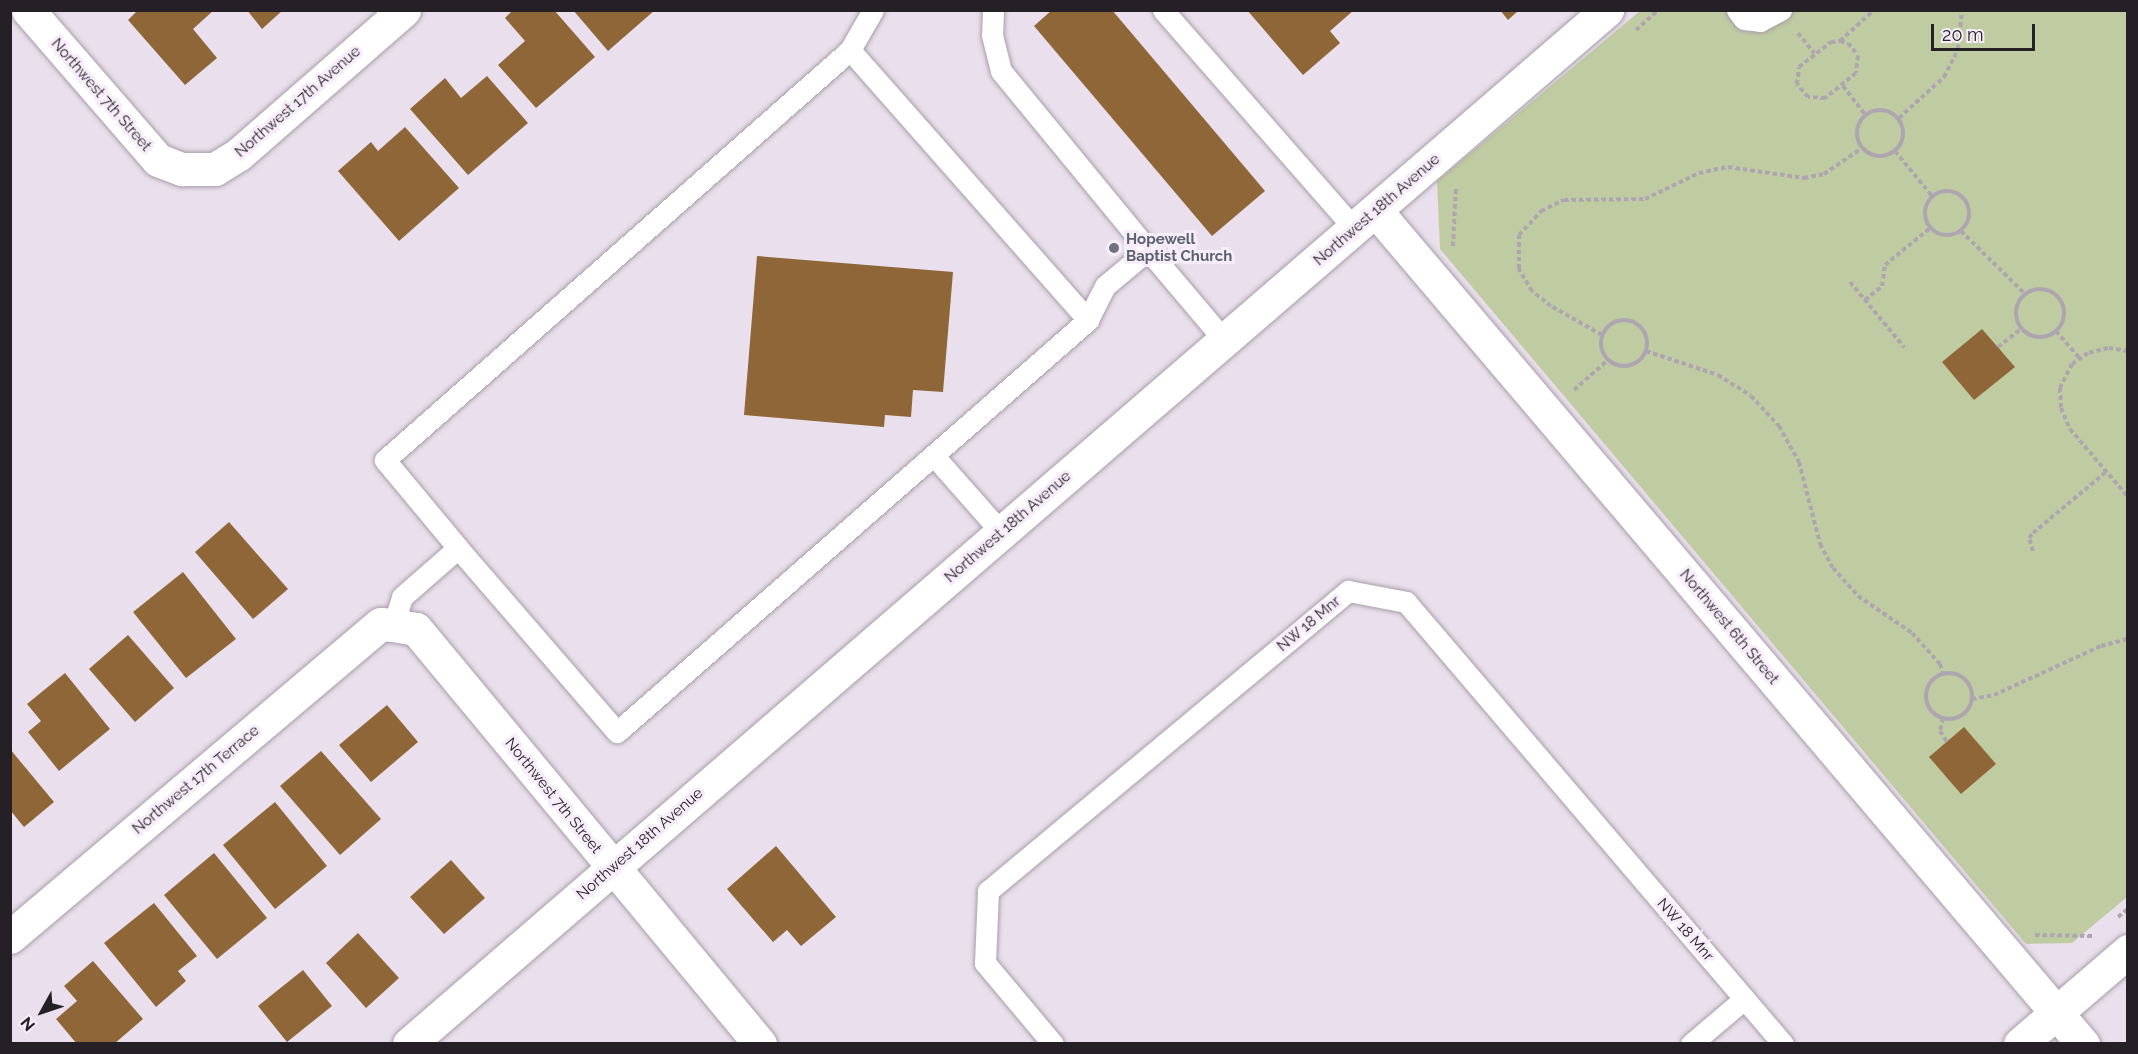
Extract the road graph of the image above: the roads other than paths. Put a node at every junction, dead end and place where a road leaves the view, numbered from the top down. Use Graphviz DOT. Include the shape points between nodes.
graph roads {
  1 [pos="28,10"];
  2 [pos="404,10"];
  3 [pos="873,10"];
  4 [pos="993,10"];
  5 [pos="1163,10"];
  6 [pos="1607,10"];
  7 [pos="1737,10"];
  8 [pos="1781,10"];
  9 [pos="850,50"];
  10 [pos="182,169"];
  11 [pos="1366,220"];
  12 [pos="1148,250"];
  13 [pos="1088,320"];
  14 [pos="1225,341"];
  15 [pos="934,456"];
  16 [pos="1002,533"];
  17 [pos="458,548"];
  18 [pos="387,625"];
  19 [pos="612,868"];
  20 [pos="10,937"];
  21 [pos="2127,951"];
  22 [pos="1744,999"];
  23 [pos="2056,1012"];
  24 [pos="409,1044"];
  25 [pos="760,1044"];
  26 [pos="1053,1044"];
  27 [pos="1691,1044"];
  28 [pos="1783,1044"];
  29 [pos="2020,1044"];
  30 [pos="2083,1044"];
  1 -- 10 [label="street, Northwest 7th Street" via="158,160"];
  2 -- 10 [label="street, Northwest 17th Avenue" via="239,154 215,169"];
  3 -- 9 [label="lane"];
  4 -- 12 [label="lane" via="992,35 1000,71"];
  5 -- 11 [label="lane"];
  6 -- 11 [label="street, Northwest 18th Avenue"];
  7 -- 8 [label="lane" via="1744,19 1760,21"];
  9 -- 13 [label="lane"];
  9 -- 17 [label="lane" via="384,460"];
  11 -- 14 [label="street, Northwest 18th Avenue"];
  11 -- 23 [label="street, Northwest 6th Street"];
  12 -- 13 [label="lane" via="1105,286"];
  12 -- 14 [label="lane"];
  13 -- 15 [label="lane"];
  14 -- 16 [label="street, Northwest 18th Avenue"];
  15 -- 16 [label="lane"];
  15 -- 17 [label="lane" via="617,732"];
  16 -- 19 [label="street, Northwest 18th Avenue"];
  17 -- 18 [label="lane" via="402,597"];
  18 -- 19 [label="street, Northwest 7th Street" via="416,629"];
  18 -- 20 [label="street, Northwest 17th Terrace"];
  19 -- 24 [label="street, Northwest 18th Avenue"];
  19 -- 25 [label="street, Northwest 7th Street"];
  21 -- 23 [label="street"];
  22 -- 26 [label="lane, NW 18 Mnr" via="1406,602 1348,591 988,891 985,963"];
  22 -- 27 [label="lane"];
  22 -- 28 [label="lane, NW 18 Mnr"];
  23 -- 29 [label="street"];
  23 -- 30 [label="street, Northwest 6th Street"];
}
